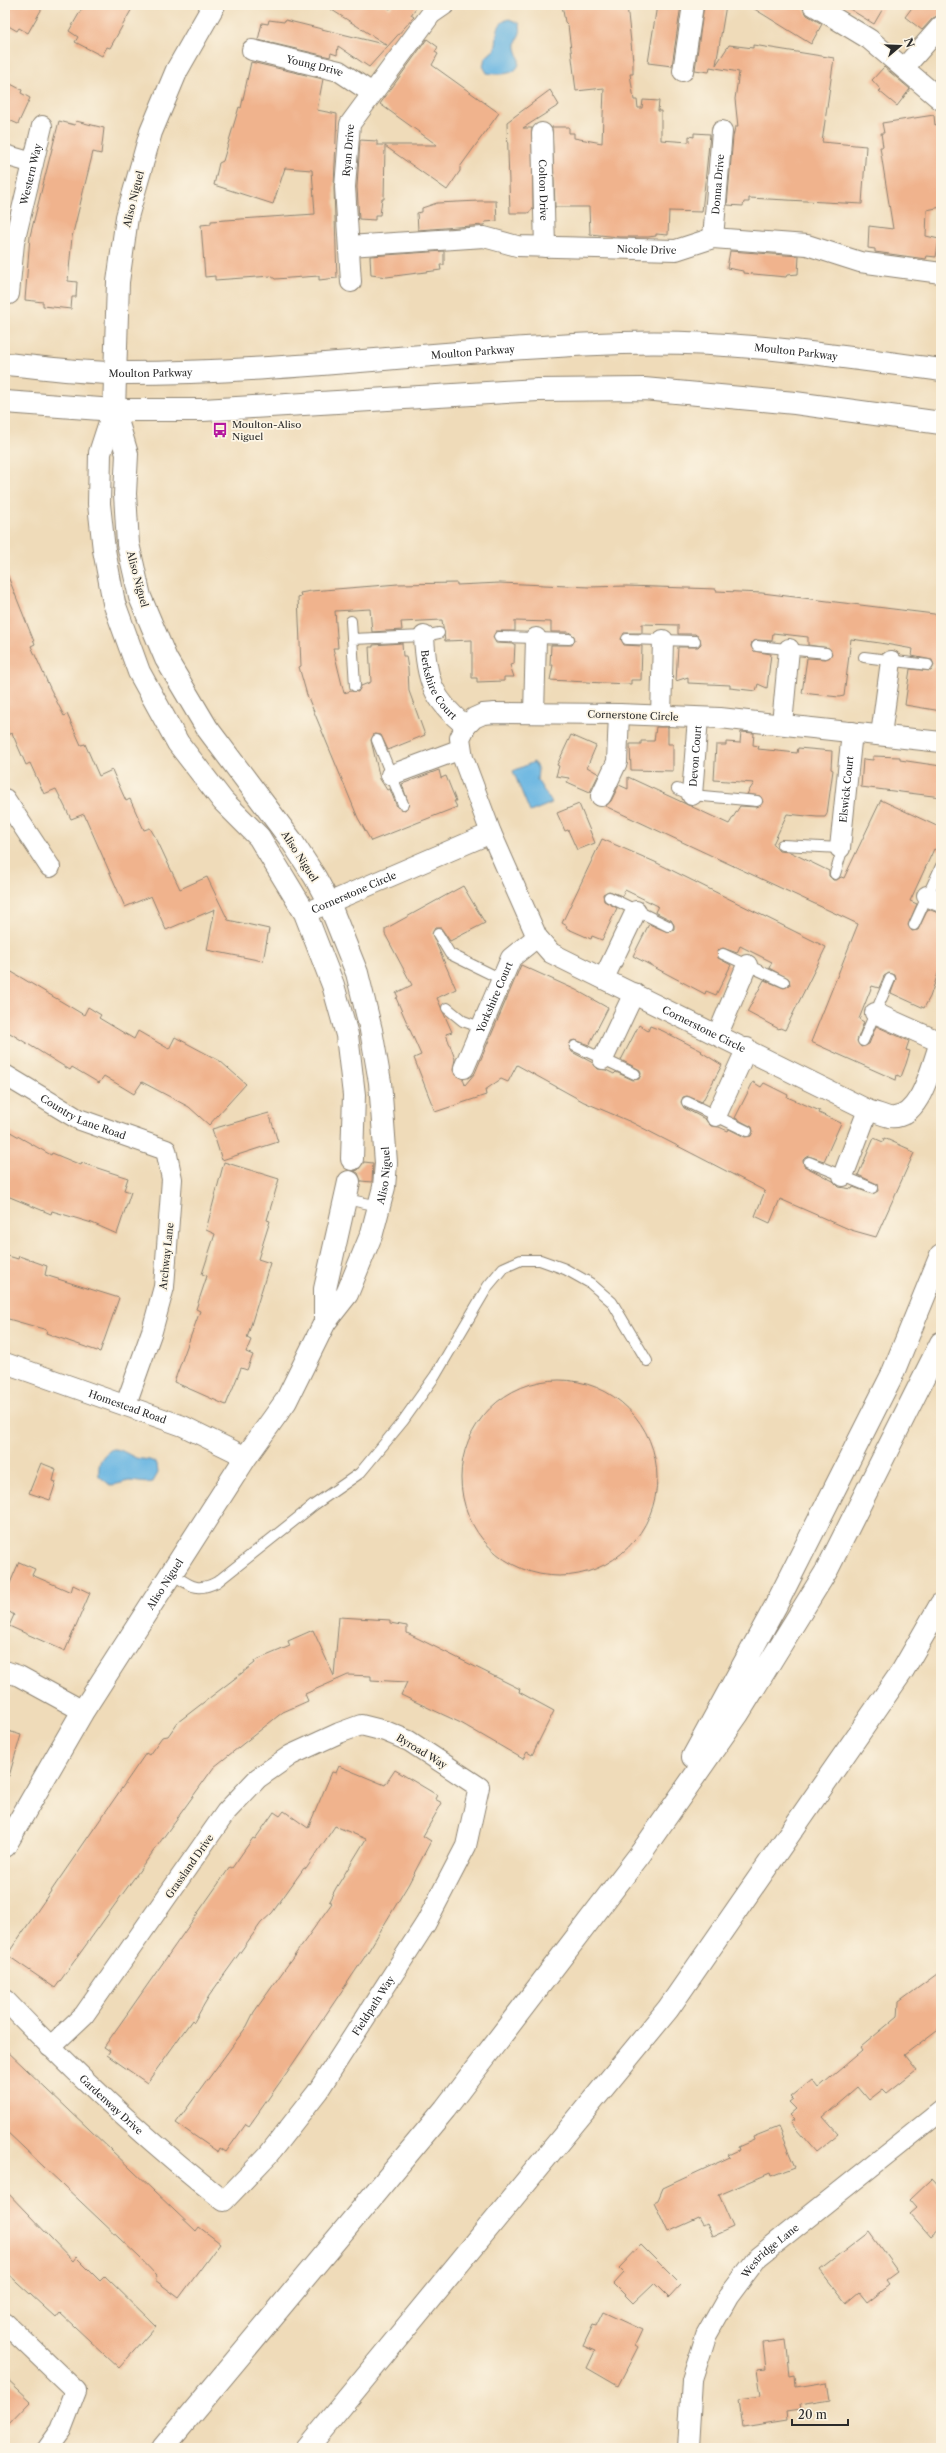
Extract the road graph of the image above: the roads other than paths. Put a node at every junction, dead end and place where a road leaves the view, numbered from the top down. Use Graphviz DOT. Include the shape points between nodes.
graph roads {
  1 [pos="214,5"];
  2 [pos="444,5"];
  3 [pos="693,5"];
  4 [pos="813,5"];
  5 [pos="941,26"];
  6 [pos="252,50"];
  7 [pos="904,68"];
  8 [pos="683,71"];
  9 [pos="372,93"];
  10 [pos="941,100"];
  11 [pos="42,126"];
  12 [pos="722,131"];
  13 [pos="542,133"];
  14 [pos="5,155"];
  15 [pos="33,163"];
  16 [pos="713,238"];
  17 [pos="9,243"];
  18 [pos="349,246"];
  19 [pos="545,247"];
  20 [pos="941,273"];
  21 [pos="352,282"];
  22 [pos="9,294"];
  23 [pos="5,364"];
  24 [pos="941,370"];
  25 [pos="115,373"];
  26 [pos="5,402"];
  27 [pos="114,410"];
  28 [pos="941,423"];
  29 [pos="351,621"];
  30 [pos="431,635"];
  31 [pos="499,637"];
  32 [pos="536,638"];
  33 [pos="352,639"];
  34 [pos="569,639"];
  35 [pos="627,639"];
  36 [pos="663,640"];
  37 [pos="695,641"];
  38 [pos="757,646"];
  39 [pos="789,649"];
  40 [pos="826,653"];
  41 [pos="864,657"];
  42 [pos="891,661"];
  43 [pos="928,665"];
  44 [pos="355,686"];
  45 [pos="534,713"];
  46 [pos="619,714"];
  47 [pos="661,716"];
  48 [pos="698,718"];
  49 [pos="782,724"];
  50 [pos="466,726"];
  51 [pos="852,732"];
  52 [pos="881,735"];
  53 [pos="377,740"];
  54 [pos="941,742"];
  55 [pos="460,749"];
  56 [pos="391,775"];
  57 [pos="684,792"];
  58 [pos="602,796"];
  59 [pos="5,799"];
  60 [pos="757,801"];
  61 [pos="403,804"];
  62 [pos="491,833"];
  63 [pos="782,845"];
  64 [pos="840,848"];
  65 [pos="941,866"];
  66 [pos="50,867"];
  67 [pos="835,874"];
  68 [pos="608,897"];
  69 [pos="934,899"];
  70 [pos="328,903"];
  71 [pos="636,910"];
  72 [pos="305,913"];
  73 [pos="914,925"];
  74 [pos="668,926"];
  75 [pos="438,934"];
  76 [pos="537,937"];
  77 [pos="723,954"];
  78 [pos="747,965"];
  79 [pos="604,978"];
  80 [pos="501,979"];
  81 [pos="890,979"];
  82 [pos="784,982"];
  83 [pos="634,992"];
  84 [pos="447,1008"];
  85 [pos="875,1013"];
  86 [pos="480,1027"];
  87 [pos="371,1030"];
  88 [pos="718,1034"];
  89 [pos="347,1035"];
  90 [pos="863,1041"];
  91 [pos="941,1041"];
  92 [pos="575,1046"];
  93 [pos="747,1048"];
  94 [pos="603,1059"];
  95 [pos="464,1068"];
  96 [pos="635,1074"];
  97 [pos="5,1075"];
  98 [pos="687,1102"];
  99 [pos="868,1110"];
  100 [pos="716,1116"];
  101 [pos="747,1131"];
  102 [pos="166,1150"];
  103 [pos="352,1159"];
  104 [pos="809,1162"];
  105 [pos="843,1176"];
  106 [pos="872,1188"];
  107 [pos="348,1191"];
  108 [pos="379,1206"];
  109 [pos="941,1255"];
  110 [pos="325,1322"];
  111 [pos="941,1343"];
  112 [pos="646,1361"];
  113 [pos="5,1363"];
  114 [pos="126,1404"];
  115 [pos="246,1457"];
  116 [pos="172,1574"];
  117 [pos="941,1604"];
  118 [pos="5,1671"];
  119 [pos="83,1711"];
  120 [pos="362,1725"];
  121 [pos="479,1786"];
  122 [pos="5,1846"];
  123 [pos="641,1853"];
  124 [pos="5,2000"];
  125 [pos="50,2047"];
  126 [pos="941,2111"];
  127 [pos="224,2201"];
  128 [pos="5,2324"];
  129 [pos="48,2448"];
  130 [pos="163,2448"];
  131 [pos="307,2448"];
  132 [pos="688,2448"];
  1 -- 25 [label="main road, Aliso Niguel" via="178,70 151,132 129,210 118,282"];
  2 -- 9 [label="street, Ryan Drive" via="431,14"];
  3 -- 8 [label="street"];
  4 -- 7 [label="street" via="869,39"];
  5 -- 7 [label="street"];
  6 -- 9 [label="street, Young Drive" via="339,71"];
  7 -- 10 [label="street"];
  9 -- 18 [label="street, Ryan Drive" via="350,124 345,187"];
  11 -- 15 [label="street, Western Way"];
  12 -- 16 [label="street, Donna Drive"];
  13 -- 19 [label="street, Colton Drive"];
  14 -- 15 [label="street"];
  15 -- 17 [label="street, Western Way"];
  16 -- 19 [label="street, Nicole Drive" via="676,250"];
  16 -- 20 [label="street, Nicole Drive" via="807,245 860,262"];
  17 -- 22 [label="street, Western Way"];
  18 -- 19 [label="street, Nicole Drive" via="484,237 516,246"];
  18 -- 21 [label="street, Ryan Drive"];
  23 -- 25 [label="main road, Moulton Parkway"];
  24 -- 25 [label="main road, Moulton Parkway" via="778,348 703,343 622,343 294,368"];
  25 -- 27 [label="main road, Aliso Niguel"];
  26 -- 27 [label="main road"];
  27 -- 28 [label="main road" via="203,410 538,390 644,389 795,403"];
  27 -- 70 [label="main road, Aliso Niguel" via="127,454 125,494 128,544 140,597 166,659 207,728 291,840"];
  27 -- 72 [label="main road, Aliso Niguel" via="100,453 99,504 114,603 139,672 178,743 223,801 259,837"];
  29 -- 33 [label="lane"];
  30 -- 33 [label="lane"];
  30 -- 50 [label="street, Berkshire Court" via="425,659 432,688 448,712"];
  31 -- 32 [label="lane"];
  32 -- 34 [label="lane"];
  32 -- 45 [label="street"];
  33 -- 44 [label="lane"];
  35 -- 36 [label="lane"];
  36 -- 37 [label="lane"];
  36 -- 47 [label="street"];
  38 -- 39 [label="lane"];
  39 -- 40 [label="lane"];
  39 -- 49 [label="street"];
  41 -- 42 [label="lane"];
  42 -- 43 [label="lane"];
  42 -- 52 [label="street"];
  45 -- 46 [label="street, Cornerstone Circle"];
  45 -- 50 [label="street, Cornerstone Circle" via="483,714"];
  46 -- 47 [label="street, Cornerstone Circle"];
  46 -- 58 [label="street" via="617,762"];
  47 -- 48 [label="street, Cornerstone Circle"];
  48 -- 49 [label="street, Cornerstone Circle"];
  48 -- 57 [label="street, Devon Court"];
  49 -- 51 [label="street, Cornerstone Circle"];
  50 -- 55 [label="street" via="460,738"];
  51 -- 52 [label="street, Cornerstone Circle"];
  51 -- 64 [label="street, Elswick Court"];
  52 -- 54 [label="street, Cornerstone Circle"];
  53 -- 56 [label="lane"];
  55 -- 56 [label="street"];
  55 -- 62 [label="street, Cornerstone Circle"];
  56 -- 61 [label="lane"];
  57 -- 60 [label="lane"];
  59 -- 66 [label="street"];
  62 -- 70 [label="street, Cornerstone Circle"];
  62 -- 76 [label="street, Cornerstone Circle"];
  63 -- 64 [label="lane"];
  64 -- 67 [label="lane" via="841,854"];
  65 -- 69 [label="lane"];
  68 -- 71 [label="lane"];
  69 -- 73 [label="lane"];
  70 -- 72 [label="street, Cornerstone Circle"];
  70 -- 87 [label="main road, Aliso Niguel" via="357,973"];
  71 -- 74 [label="lane"];
  71 -- 79 [label="street"];
  72 -- 89 [label="main road, Aliso Niguel" via="333,985"];
  75 -- 80 [label="lane" via="450,954"];
  76 -- 79 [label="street, Cornerstone Circle" via="551,953"];
  76 -- 80 [label="street, Yorkshire Court" via="511,958"];
  77 -- 78 [label="lane"];
  78 -- 82 [label="lane"];
  78 -- 88 [label="street"];
  79 -- 83 [label="street, Cornerstone Circle"];
  80 -- 86 [label="street, Yorkshire Court"];
  81 -- 85 [label="lane"];
  83 -- 88 [label="street, Cornerstone Circle"];
  83 -- 94 [label="street"];
  84 -- 86 [label="lane" via="464,1021"];
  85 -- 90 [label="lane"];
  85 -- 91 [label="street"];
  86 -- 95 [label="street, Yorkshire Court"];
  87 -- 89 [label="main road"];
  87 -- 108 [label="main road, Aliso Niguel" via="380,1082 386,1163"];
  88 -- 93 [label="street, Cornerstone Circle"];
  89 -- 103 [label="main road, Aliso Niguel" via="354,1095"];
  91 -- 99 [label="street, Cornerstone Circle" via="914,1107 902,1115 890,1117"];
  92 -- 94 [label="lane"];
  93 -- 99 [label="street, Cornerstone Circle"];
  93 -- 100 [label="street"];
  94 -- 96 [label="lane"];
  97 -- 102 [label="street, Country Lane Road" via="78,1119"];
  98 -- 100 [label="lane"];
  99 -- 105 [label="street"];
  100 -- 101 [label="lane"];
  102 -- 114 [label="street, Archway Lane" via="172,1179 164,1287 152,1331"];
  104 -- 105 [label="lane"];
  105 -- 106 [label="lane"];
  107 -- 108 [label="lane"];
  107 -- 110 [label="main road, Aliso Niguel" via="325,1289"];
  108 -- 110 [label="main road, Aliso Niguel" via="366,1250 347,1294"];
  109 -- 123 [label="main road" via="892,1375 775,1607"];
  110 -- 115 [label="main road, Aliso Niguel" via="286,1401"];
  111 -- 123 [label="main road" via="827,1570 738,1714"];
  112 -- 116 [label="lane" via="612,1302 590,1283 540,1260 521,1260 503,1268 488,1286 435,1376 403,1421 360,1473 206,1588 196,1588"];
  113 -- 114 [label="street, Homestead Road"];
  114 -- 115 [label="street, Homestead Road" via="183,1426"];
  115 -- 116 [label="main road, Aliso Niguel"];
  116 -- 119 [label="main road, Aliso Niguel"];
  117 -- 131 [label="main road" via="903,1670 668,2009"];
  118 -- 119 [label="street"];
  119 -- 122 [label="main road, Aliso Niguel"];
  120 -- 121 [label="street, Byroad Way" via="409,1741"];
  120 -- 125 [label="street, Grassland Drive" via="291,1755 258,1778 226,1812 84,2015"];
  121 -- 127 [label="street, Fieldpath Way" via="466,1846 426,1922 318,2091 268,2155"];
  123 -- 130 [label="main road" via="445,2109"];
  124 -- 125 [label="street, Gardenway Drive"];
  125 -- 127 [label="street, Gardenway Drive" via="184,2170"];
  126 -- 132 [label="street, Westridge Lane" via="758,2257 745,2274 728,2297 706,2336 692,2380"];
  128 -- 129 [label="street" via="76,2391 61,2430"];
}
